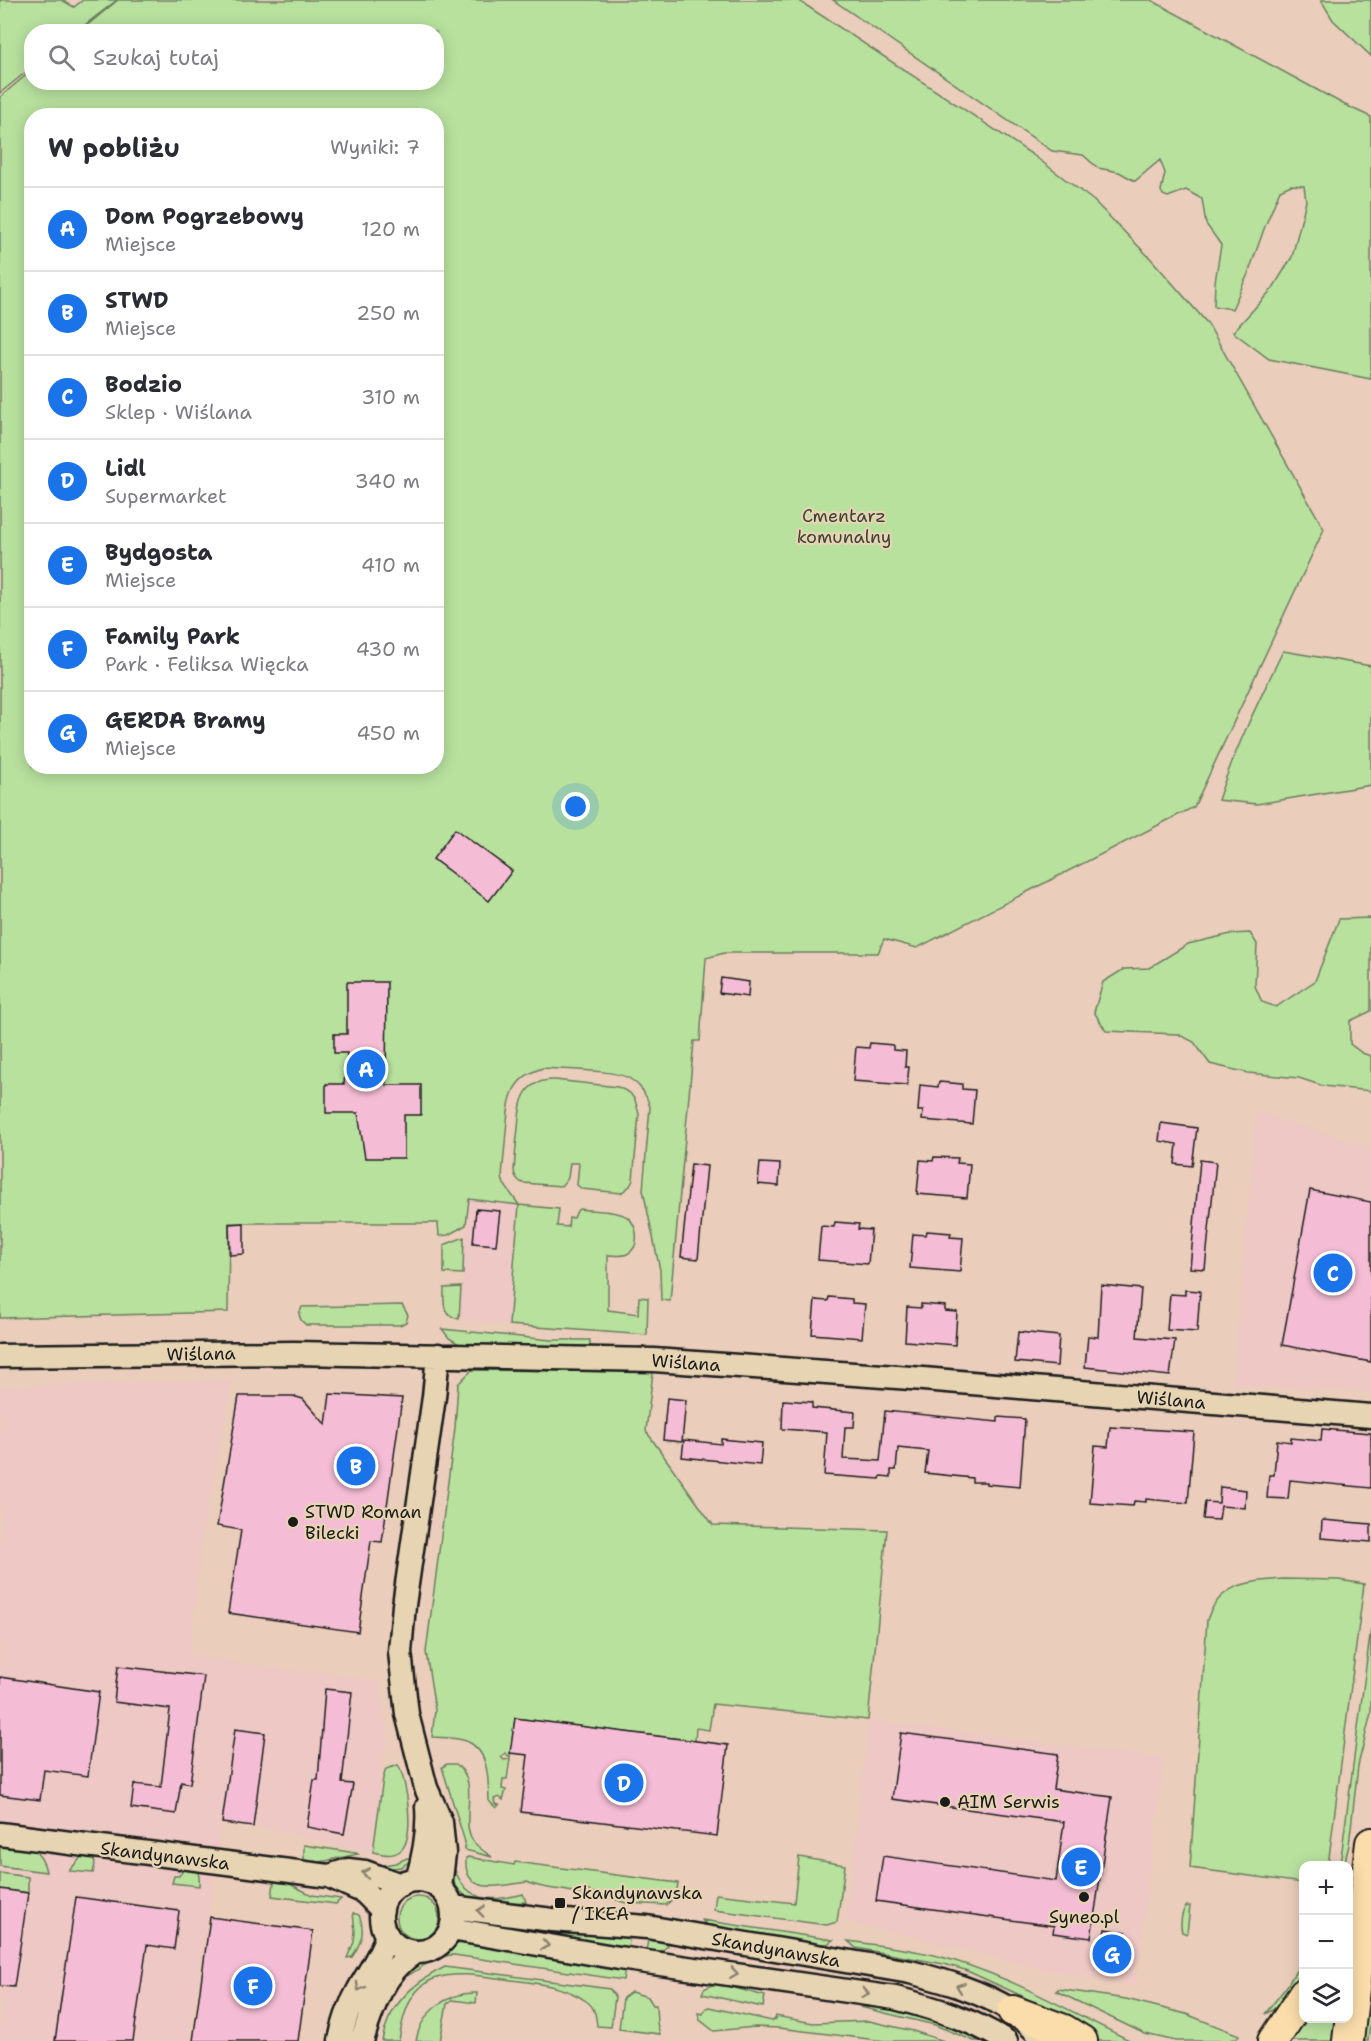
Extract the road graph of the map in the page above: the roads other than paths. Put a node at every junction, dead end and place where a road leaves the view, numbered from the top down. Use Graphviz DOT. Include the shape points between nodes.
graph roads {
  1 [pos="438,1355"];
  2 [pos="0,1356"];
  3 [pos="1371,1416"];
  4 [pos="426,1788"];
  5 [pos="1371,1831"];
  6 [pos="0,1834"];
  7 [pos="1371,1844"];
  8 [pos="1353,1872"];
  9 [pos="330,1876"];
  10 [pos="409,1883"];
  11 [pos="446,1898"];
  12 [pos="382,1910"];
  13 [pos="451,1929"];
  14 [pos="387,1935"];
  15 [pos="415,1952"];
  16 [pos="1299,2002"];
  17 [pos="1013,2011"];
  18 [pos="340,2041"];
  19 [pos="362,2041"];
  20 [pos="1006,2041"];
  21 [pos="1046,2041"];
  22 [pos="1082,2041"];
  23 [pos="1273,2041"];
  24 [pos="1348,2041"];
  1 -- 2 [label="street, Wiślana"];
  1 -- 3 [label="street, Wiślana" via="654,1360"];
  1 -- 4 [label="street" via="400,1652 407,1714"];
  4 -- 10 [label="street" via="428,1828 424,1858"];
  4 -- 11 [label="street" via="441,1822"];
  5 -- 8 [label="main road"];
  6 -- 9 [label="street, Skandynawska"];
  7 -- 24 [label="main road"];
  10 -- 9 [label="street, Skandynawska, one-way" via="348,1870"];
  9 -- 12 [label="street, Skandynawska" via="364,1892"];
  10 -- 11 [label="street" via="429,1882"];
  10 -- 12 [label="street" via="386,1898"];
  11 -- 13 [label="street" via="453,1918"];
  17 -- 11 [label="street, Skandynawska, one-way" via="964,1988 910,1972 647,1927 552,1920"];
  12 -- 14 [label="street"];
  13 -- 15 [label="street" via="437,1947"];
  13 -- 20 [label="street, Skandynawska, one-way" via="895,1998 960,2017"];
  14 -- 15 [label="street" via="404,1950"];
  14 -- 18 [label="street, one-way" via="344,2021"];
  15 -- 19 [label="street" via="387,1979"];
  16 -- 23 [label="main road"];
  17 -- 21 [label="street, Skandynawska"];
  17 -- 22 [label="main road"];
}
